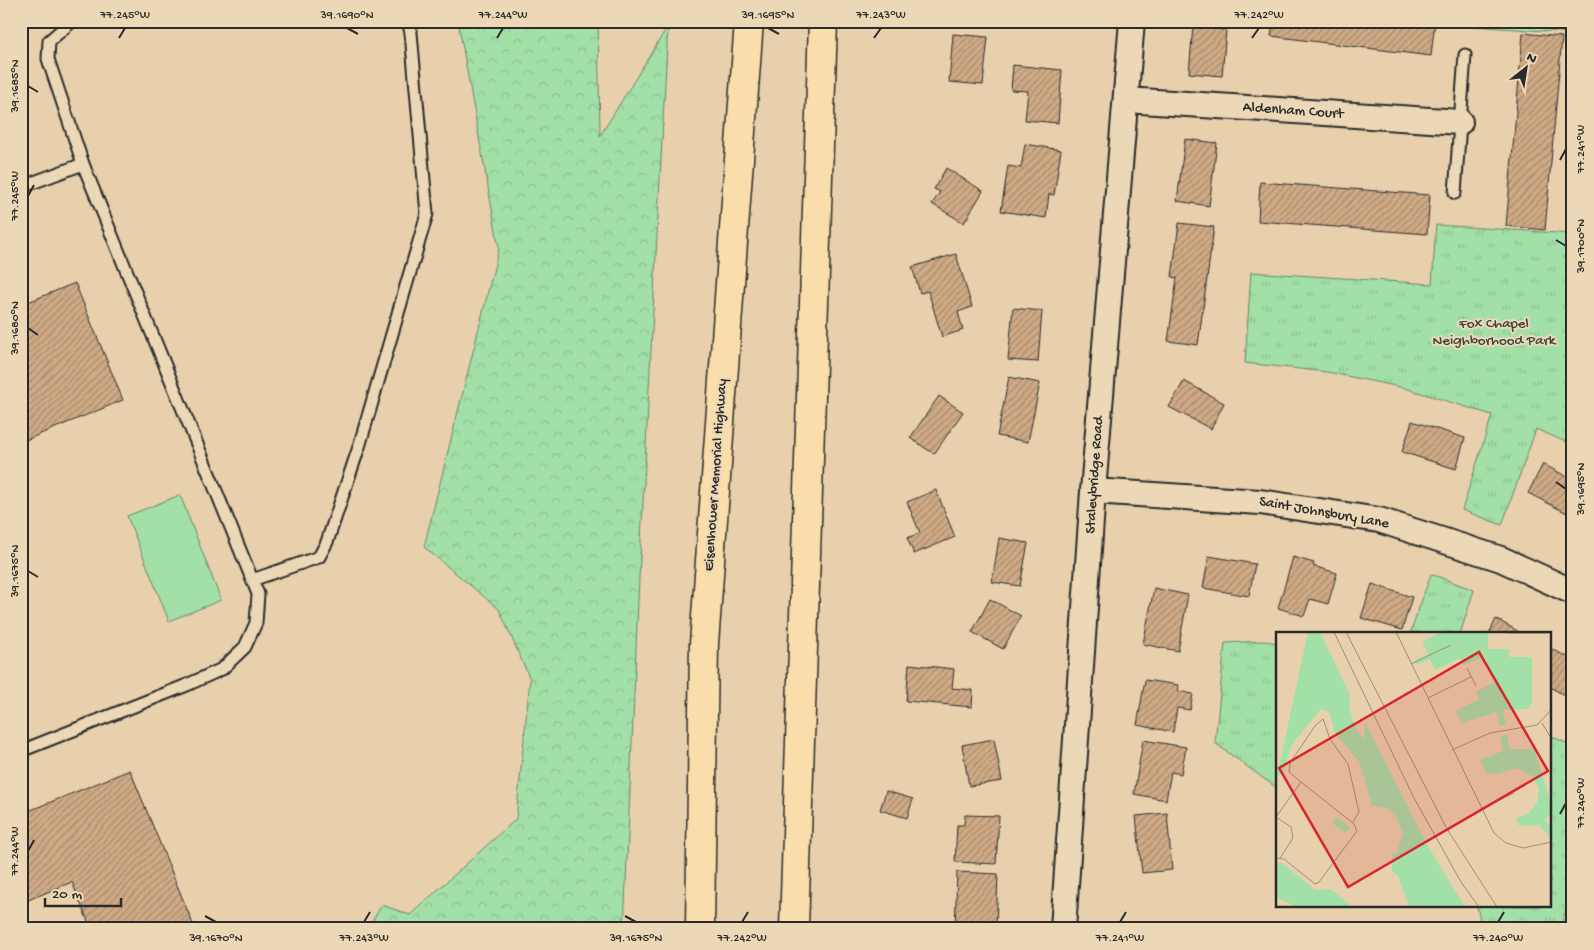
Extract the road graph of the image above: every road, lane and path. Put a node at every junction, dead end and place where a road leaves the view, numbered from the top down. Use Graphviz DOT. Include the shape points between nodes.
graph roads {
  1 [pos="72,21"];
  2 [pos="408,21"];
  3 [pos="749,21"];
  4 [pos="823,21"];
  5 [pos="1132,21"];
  6 [pos="1465,56"];
  7 [pos="1126,100"];
  8 [pos="1460,122"];
  9 [pos="83,164"];
  10 [pos="21,187"];
  11 [pos="1455,193"];
  12 [pos="1094,491"];
  13 [pos="252,580"];
  14 [pos="1573,592"];
  15 [pos="21,751"];
  16 [pos="700,929"];
  17 [pos="794,929"];
  18 [pos="1063,929"];
  1 -- 9 [label="lane" via="49,41 48,59"];
  2 -- 13 [label="lane" via="427,214 359,447 319,558"];
  3 -- 16 [label="highway, Eisenhower Memorial Highway" via="704,644"];
  4 -- 17 [label="highway"];
  5 -- 7 [label="street, Staleybridge Road"];
  6 -- 8 [label="lane"];
  7 -- 8 [label="street, Aldenham Court"];
  7 -- 12 [label="street, Staleybridge Road"];
  8 -- 11 [label="lane"];
  9 -- 10 [label="lane"];
  9 -- 13 [label="lane"];
  12 -- 14 [label="street, Saint Johnsbury Lane" via="1260,502 1379,520 1501,559"];
  12 -- 18 [label="street, Staleybridge Road"];
  13 -- 15 [label="lane" via="258,594 256,623 245,647 222,669"];
}
